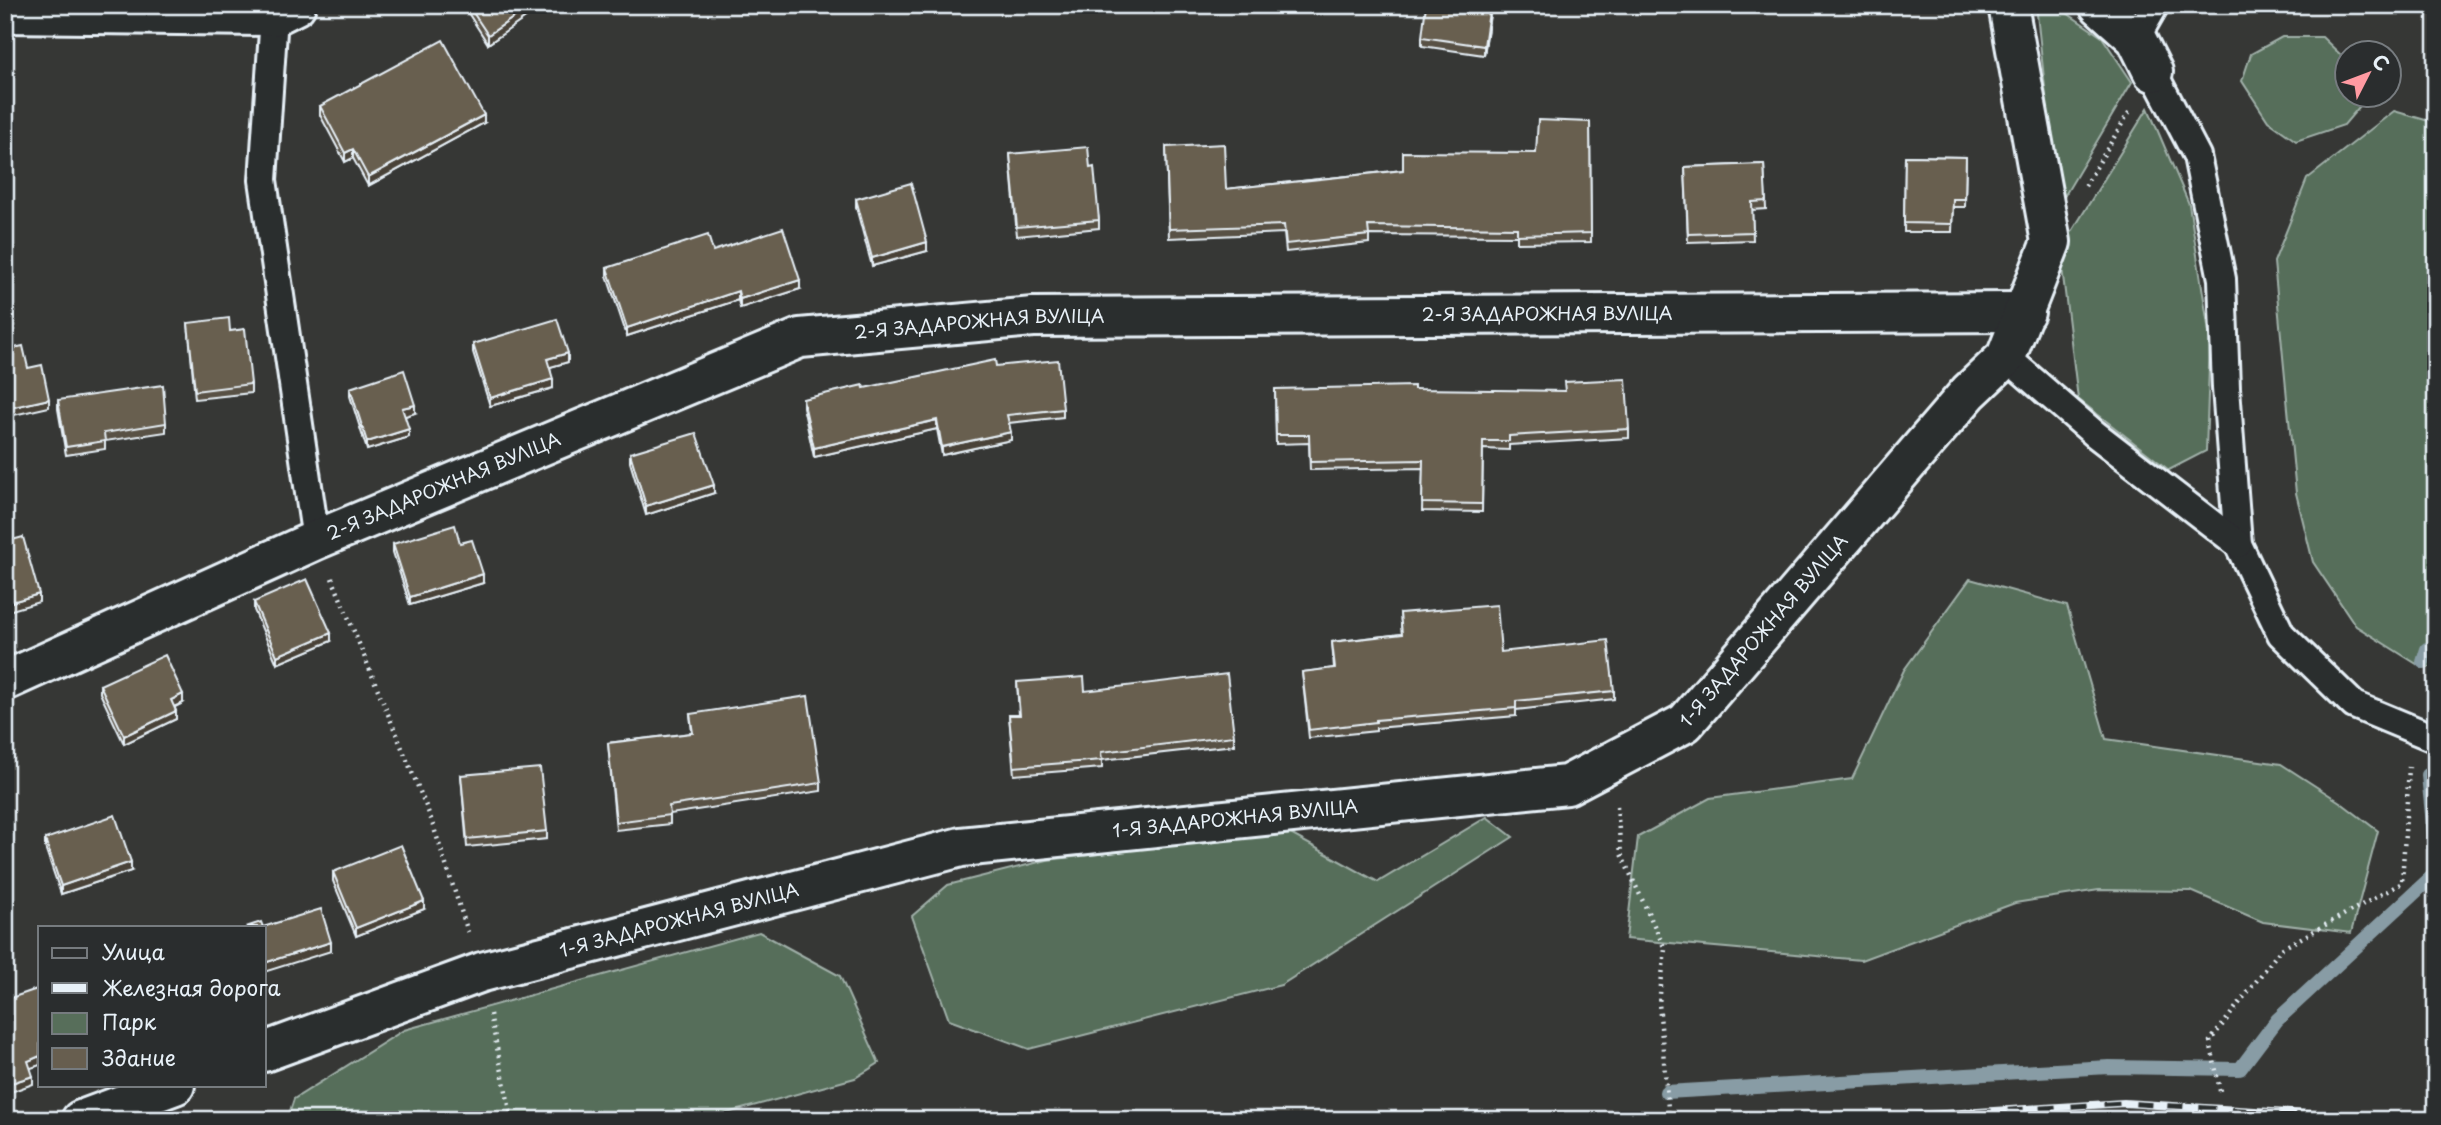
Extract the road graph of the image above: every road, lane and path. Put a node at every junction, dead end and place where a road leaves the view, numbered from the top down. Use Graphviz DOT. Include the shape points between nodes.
graph roads {
  1 [pos="2008,5"];
  2 [pos="2099,5"];
  3 [pos="285,11"];
  4 [pos="5,13"];
  5 [pos="2146,21"];
  6 [pos="2152,72"];
  7 [pos="2051,242"];
  8 [pos="2025,312"];
  9 [pos="2006,357"];
  10 [pos="316,541"];
  11 [pos="2238,544"];
  12 [pos="5,681"];
  13 [pos="2409,728"];
  14 [pos="2436,738"];
  15 [pos="1613,761"];
  16 [pos="482,972"];
  17 [pos="266,1051"];
  18 [pos="172,1086"];
  19 [pos="2220,1091"];
  20 [pos="81,1120"];
  21 [pos="512,1120"];
  22 [pos="1669,1120"];
  1 -- 7 [label="street"];
  2 -- 5 [label="street"];
  3 -- 4 [label="street"];
  3 -- 10 [label="lane" via="263,180"];
  5 -- 6 [label="street"];
  6 -- 7 [label="path"];
  6 -- 11 [label="lane" via="2197,156 2222,279"];
  7 -- 8 [label="street, 1-Я ЗАДАРОЖНАЯ ВУЛІЦА"];
  8 -- 9 [label="street, 1-Я ЗАДАРОЖНАЯ ВУЛІЦА"];
  8 -- 10 [label="street, 2-Я ЗАДАРОЖНАЯ ВУЛІЦА" via="1033,317 800,338"];
  9 -- 11 [label="lane" via="2095,434"];
  9 -- 15 [label="street, 1-Я ЗАДАРОЖНАЯ ВУЛІЦА" via="1969,393 1685,723"];
  10 -- 12 [label="street, 2-Я ЗАДАРОЖНАЯ ВУЛІЦА"];
  10 -- 16 [label="path" via="430,816"];
  11 -- 13 [label="lane" via="2281,634 2354,705"];
  13 -- 14 [label="lane"];
  13 -- 19 [label="path" via="2402,883 2281,949 2210,1041"];
  15 -- 16 [label="street, 1-Я ЗАДАРОЖНАЯ ВУЛІЦА" via="1567,785 961,847"];
  15 -- 22 [label="path" via="1621,854 1665,948 1659,1003"];
  16 -- 17 [label="street, 1-Я ЗАДАРОЖНАЯ ВУЛІЦА"];
  16 -- 21 [label="path"];
  18 -- 20 [label="street"];
}
